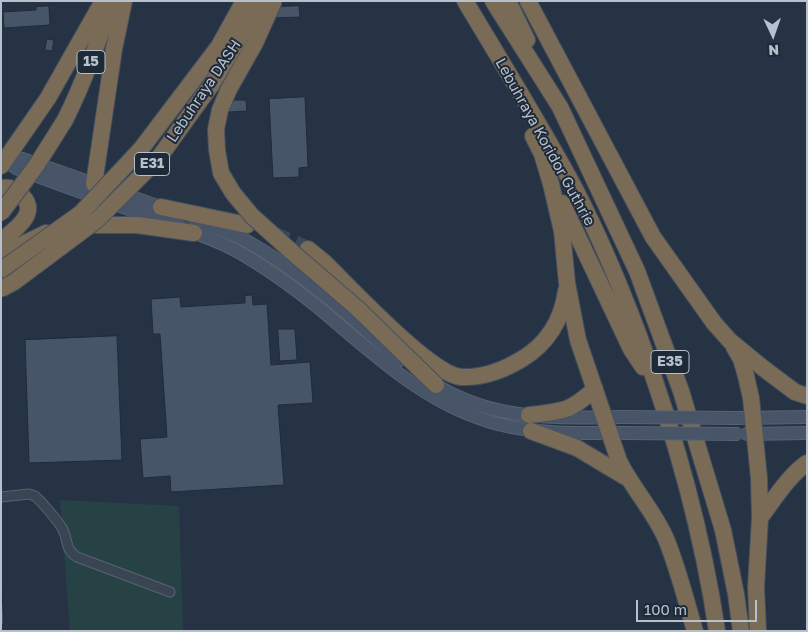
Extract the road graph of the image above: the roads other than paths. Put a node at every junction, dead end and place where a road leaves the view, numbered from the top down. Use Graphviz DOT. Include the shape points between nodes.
graph roads {
  1 [pos="103,1"];
  2 [pos="112,1"];
  3 [pos="124,1"];
  4 [pos="244,1"];
  5 [pos="261,1"];
  6 [pos="274,1"];
  7 [pos="453,1"];
  8 [pos="465,1"];
  9 [pos="493,1"];
  10 [pos="508,1"];
  11 [pos="528,1"];
  12 [pos="560,107"];
  13 [pos="542,154"];
  14 [pos="4,162"];
  15 [pos="94,184"];
  16 [pos="1,188"];
  17 [pos="161,207"];
  18 [pos="1,213"];
  19 [pos="247,225"];
  20 [pos="194,233"];
  21 [pos="1,241"];
  22 [pos="308,249"];
  23 [pos="1,255"];
  24 [pos="1,270"];
  25 [pos="568,283"];
  26 [pos="1,289"];
  27 [pos="730,341"];
  28 [pos="436,386"];
  29 [pos="595,389"];
  30 [pos="659,389"];
  31 [pos="807,396"];
  32 [pos="613,417"];
  33 [pos="807,417"];
  34 [pos="530,423"];
  35 [pos="746,426"];
  36 [pos="609,433"];
  37 [pos="807,434"];
  38 [pos="807,463"];
  39 [pos="627,478"];
  40 [pos="1,497"];
  41 [pos="760,518"];
  42 [pos="170,592"];
  43 [pos="695,631"];
  44 [pos="717,631"];
  45 [pos="741,631"];
  46 [pos="758,631"];
  1 -- 14 [label="highway" via="48,98"];
  2 -- 18 [label="highway, 15, bridge" via="94,55 65,120"];
  3 -- 15 [label="highway"];
  4 -- 24 [label="highway, Lebuhraya DASH / E31, bridge" via="219,46 141,149 81,213"];
  5 -- 26 [label="highway, Lebuhraya DASH / E31, bridge" via="212,84 158,159 97,220"];
  6 -- 28 [label="highway, bridge" via="220,110 216,136 221,173 252,216 357,308"];
  7 -- 13 [label="highway"];
  8 -- 30 [label="highway, Lebuhraya Koridor Guthrie / E35" via="574,188 618,280"];
  9 -- 12 [label="highway, Lebuhraya Koridor Guthrie / E35"];
  10 -- 12 [label="highway"];
  11 -- 27 [label="highway" via="653,237"];
  12 -- 45 [label="highway, Lebuhraya Koridor Guthrie / E35" via="637,271 681,391 723,530"];
  13 -- 25 [label="highway" via="562,231"];
  13 -- 30 [label="highway" via="631,349"];
  14 -- 15 [label="main road" via="23,159"];
  14 -- 20 [label="main road"];
  15 -- 17 [label="main road"];
  16 -- 21 [label="highway" via="14,189 25,197 29,209 20,225"];
  17 -- 19 [label="highway"];
  17 -- 28 [label="main road" via="243,239 284,264 402,362"];
  20 -- 23 [label="highway" via="137,225 86,224 36,237"];
  20 -- 34 [label="main road" via="234,249 282,281 436,400 498,424"];
  22 -- 25 [label="highway" via="420,355 459,377 496,372 534,352 548,338 559,319"];
  25 -- 29 [label="highway" via="578,340"];
  27 -- 31 [label="highway" via="795,392"];
  27 -- 35 [label="highway" via="741,359 751,398"];
  28 -- 34 [label="main road"];
  29 -- 32 [label="highway"];
  29 -- 34 [label="highway" via="574,407"];
  30 -- 44 [label="highway, Lebuhraya Koridor Guthrie / E35" via="697,528"];
  32 -- 34 [label="main road" via="549,417"];
  32 -- 35 [label="main road, bridge"];
  32 -- 36 [label="highway"];
  33 -- 35 [label="main road"];
  34 -- 36 [label="main road"];
  34 -- 39 [label="highway"];
  35 -- 36 [label="main road, bridge"];
  35 -- 37 [label="main road"];
  35 -- 41 [label="highway" via="759,478"];
  36 -- 39 [label="highway"];
  38 -- 41 [label="highway"];
  39 -- 43 [label="highway" via="649,507 666,540"];
  40 -- 42 [label="street" via="35,496 64,530 72,554"];
  41 -- 46 [label="highway" via="756,587"];
}
